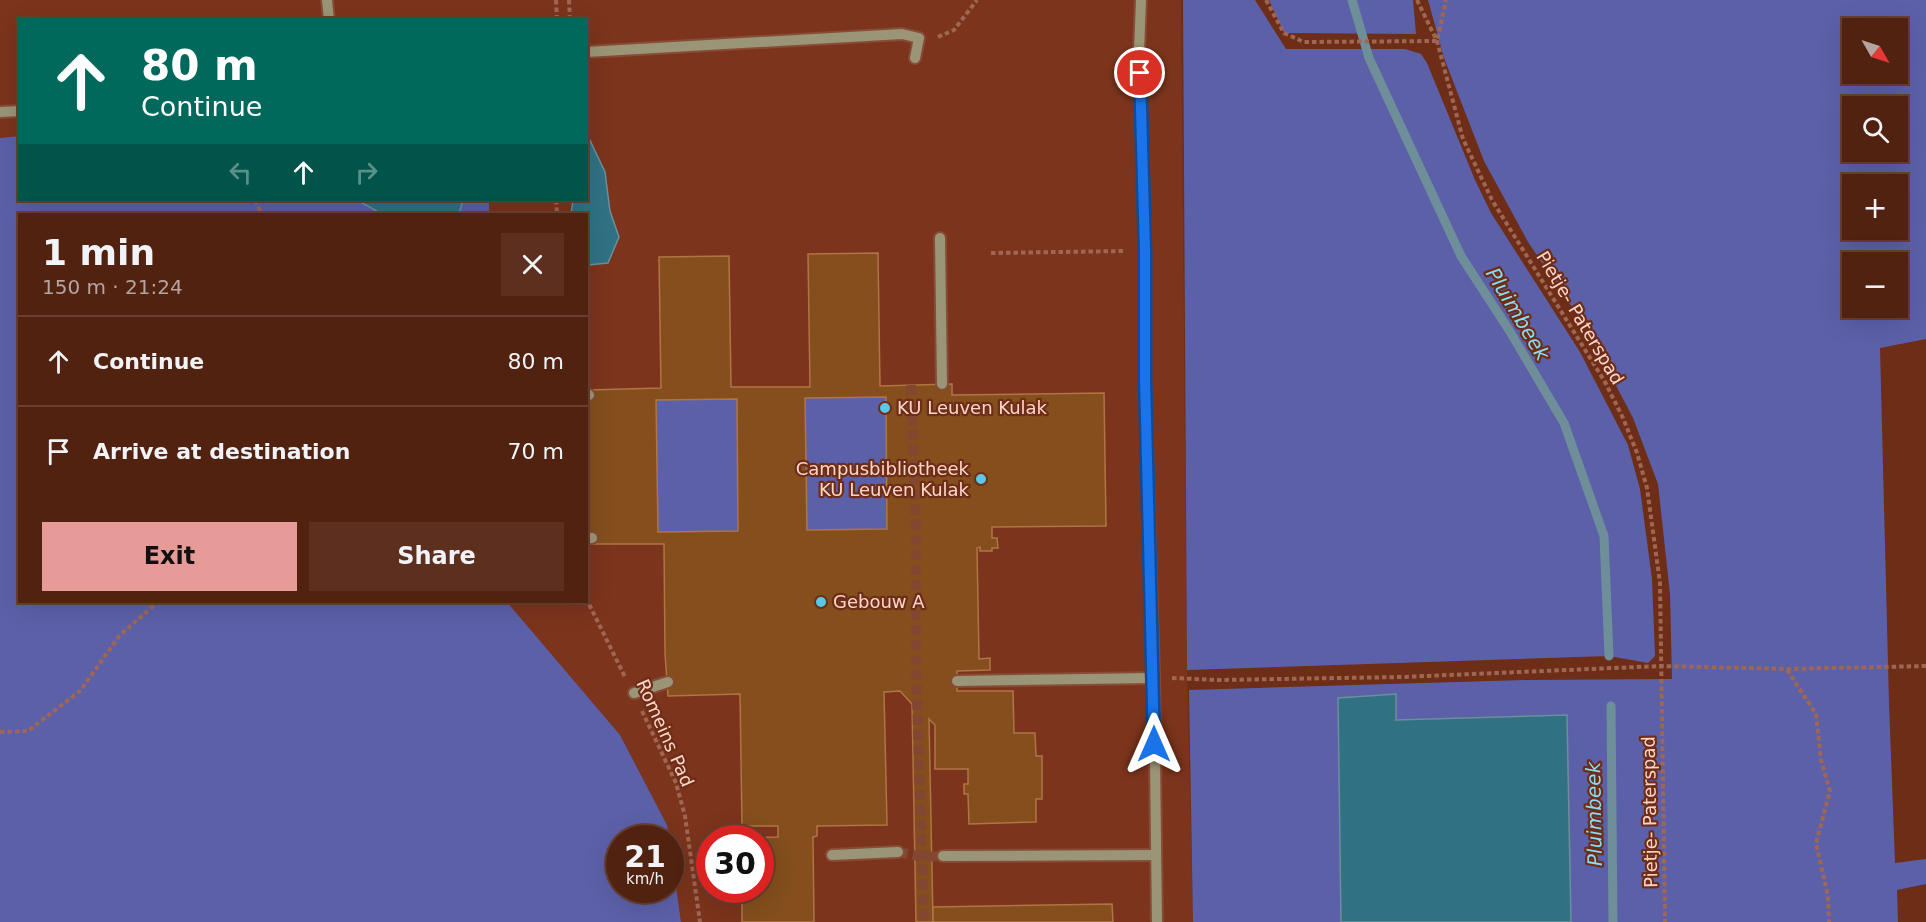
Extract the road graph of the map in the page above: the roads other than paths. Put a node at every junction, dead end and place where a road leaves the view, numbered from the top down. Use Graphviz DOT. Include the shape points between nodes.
graph roads {
  1 [pos="327,0"];
  2 [pos="1141,0"];
  3 [pos="328,18"];
  4 [pos="588,52"];
  5 [pos="915,58"];
  6 [pos="18,111"];
  7 [pos="0,112"];
  8 [pos="940,238"];
  9 [pos="942,384"];
  10 [pos="1154,678"];
  11 [pos="957,681"];
  12 [pos="668,682"];
  13 [pos="634,693"];
  14 [pos="898,852"];
  15 [pos="832,855"];
  16 [pos="1155,855"];
  17 [pos="943,856"];
  18 [pos="1157,922"];
  1 -- 3 [label="street"];
  2 -- 10 [label="street" via="1145,378"];
  4 -- 5 [label="street" via="903,34 919,38"];
  6 -- 7 [label="street"];
  8 -- 9 [label="street"];
  10 -- 11 [label="street"];
  10 -- 16 [label="street"];
  12 -- 13 [label="street"];
  14 -- 15 [label="street"];
  16 -- 17 [label="street"];
  16 -- 18 [label="street"];
}
